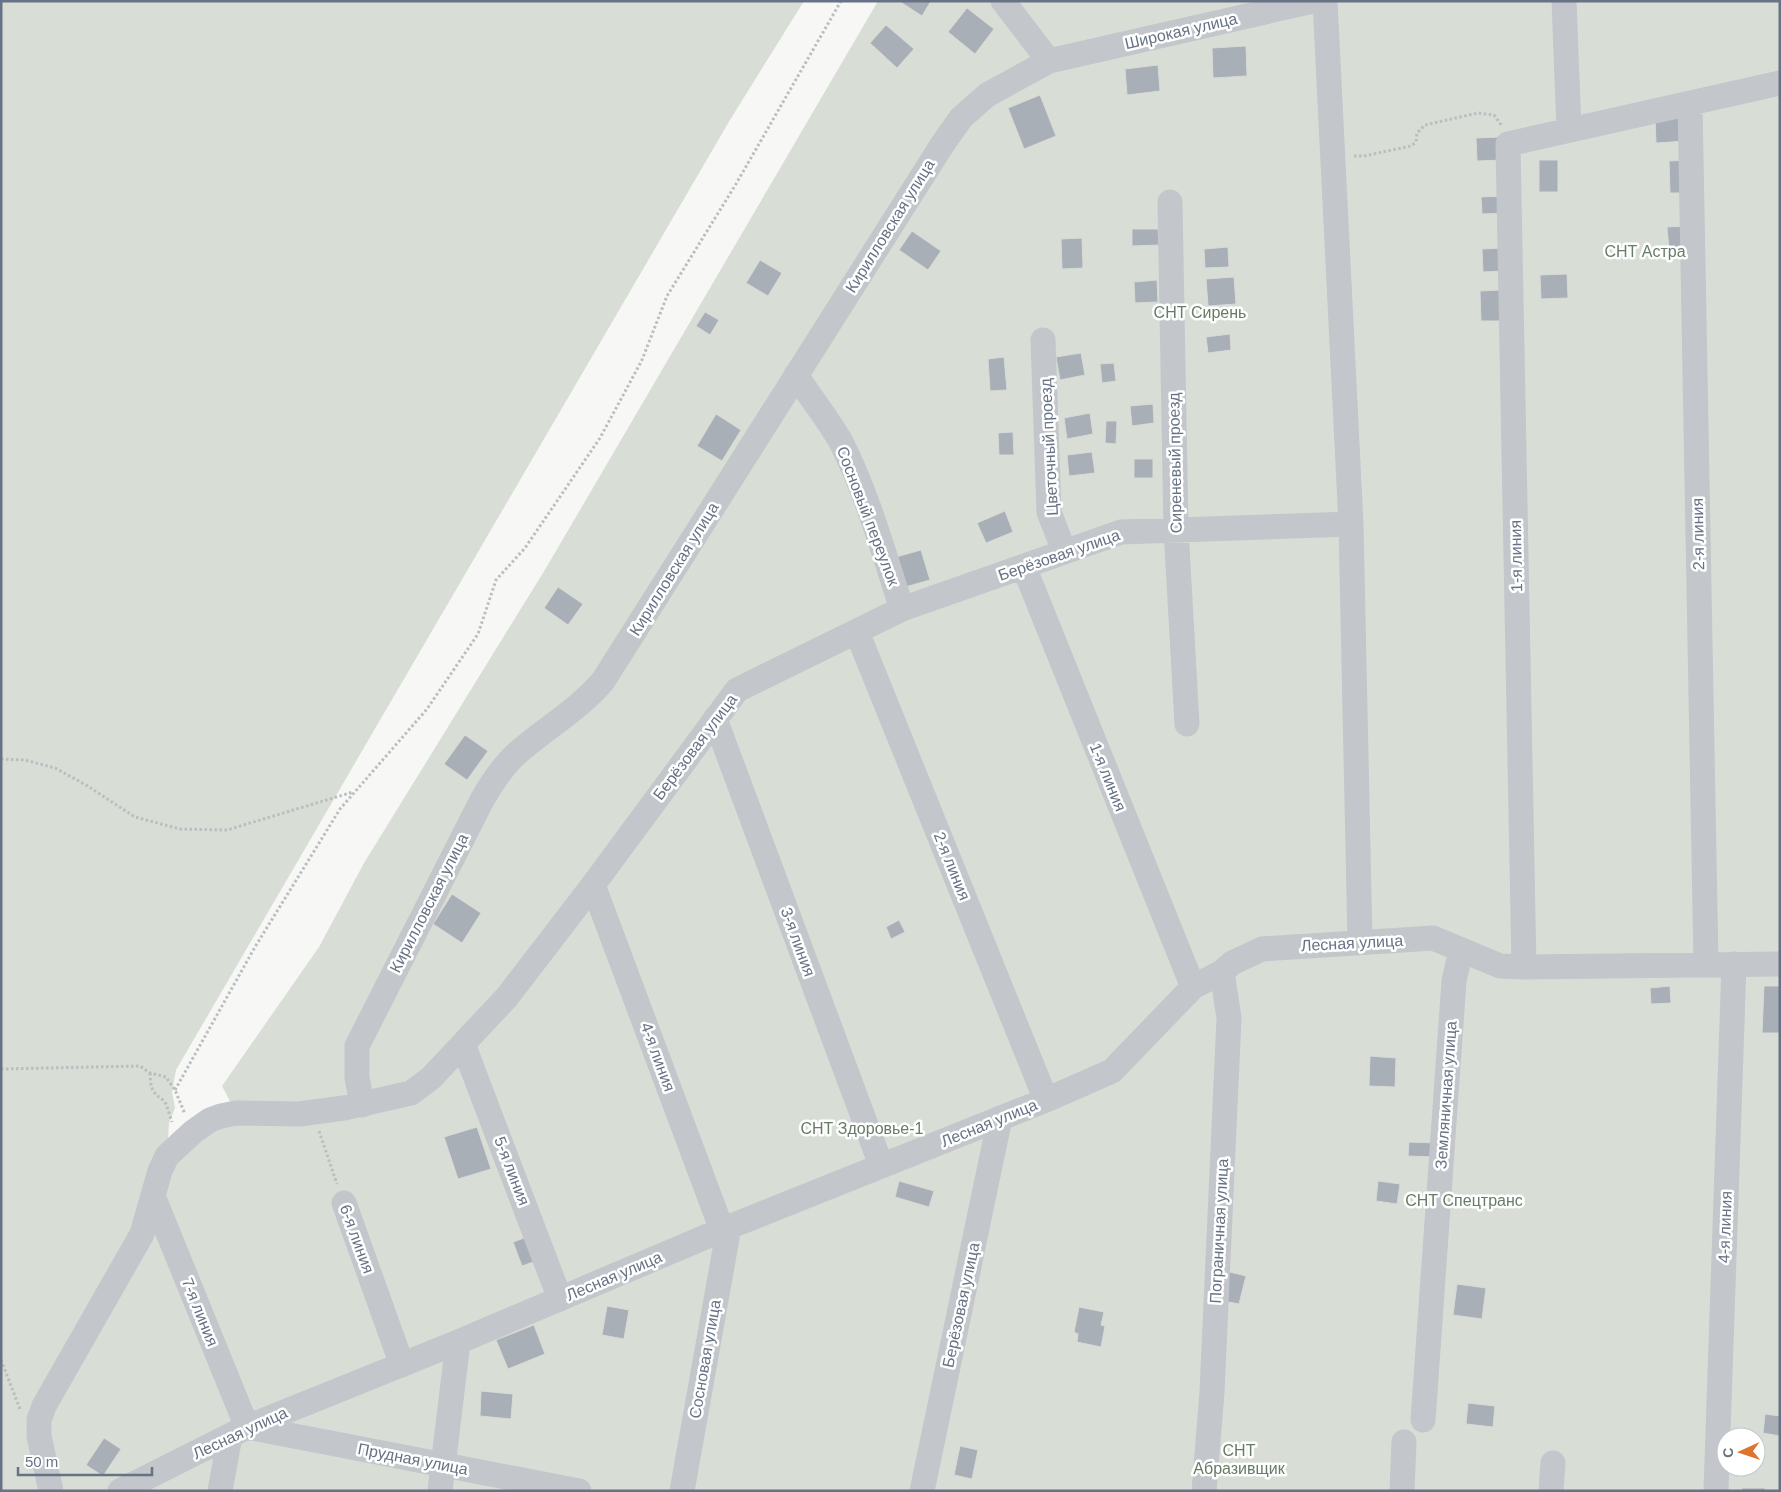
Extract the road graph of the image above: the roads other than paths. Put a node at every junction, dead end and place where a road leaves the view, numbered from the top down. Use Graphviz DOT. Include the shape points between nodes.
graph roads {
  1 [pos="1004,1"];
  2 [pos="1313,1"];
  3 [pos="1325,1"];
  4 [pos="1564,1"];
  5 [pos="1049,61"];
  6 [pos="1780,83"];
  7 [pos="1690,103"];
  8 [pos="1569,130"];
  9 [pos="1170,202"];
  10 [pos="1043,340"];
  11 [pos="796,375"];
  12 [pos="1351,524"];
  13 [pos="1176,530"];
  14 [pos="1064,552"];
  15 [pos="1024,568"];
  16 [pos="902,609"];
  17 [pos="857,632"];
  18 [pos="715,719"];
  19 [pos="1187,724"];
  20 [pos="594,885"];
  21 [pos="1360,942"];
  22 [pos="1461,950"];
  23 [pos="1706,964"];
  24 [pos="1734,964"];
  25 [pos="1780,964"];
  26 [pos="1524,968"];
  27 [pos="1222,972"];
  28 [pos="1193,987"];
  29 [pos="463,1044"];
  30 [pos="1046,1100"];
  31 [pos="362,1105"];
  32 [pos="1000,1118"];
  33 [pos="881,1166"];
  34 [pos="153,1196"];
  35 [pos="344,1203"];
  36 [pos="725,1228"];
  37 [pos="560,1299"];
  38 [pos="458,1342"];
  39 [pos="402,1365"];
  40 [pos="1423,1420"];
  41 [pos="238,1432"];
  42 [pos="1404,1442"];
  43 [pos="1553,1463"];
  44 [pos="442,1465"];
  45 [pos="51,1491"];
  46 [pos="120,1491"];
  47 [pos="220,1491"];
  48 [pos="440,1491"];
  49 [pos="579,1491"];
  50 [pos="682,1491"];
  51 [pos="922,1491"];
  52 [pos="1204,1491"];
  53 [pos="1402,1491"];
  54 [pos="1551,1491"];
  55 [pos="1716,1491"];
  1 -- 5 [label="street"];
  2 -- 5 [label="street, Широкая улица"];
  3 -- 12 [label="street"];
  4 -- 8 [label="street"];
  5 -- 11 [label="street, Кирилловская улица" via="987,95 961,118"];
  6 -- 7 [label="street"];
  7 -- 8 [label="street"];
  7 -- 23 [label="street, 2-я линия"];
  8 -- 26 [label="street, 1-я линия" via="1510,144"];
  9 -- 13 [label="street, Сиреневый проезд"];
  10 -- 14 [label="street, Цветочный проезд" via="1049,512"];
  11 -- 16 [label="street, Сосновый переулок" via="840,441"];
  11 -- 31 [label="street, Кирилловская улица" via="603,681 588,698 515,756 495,778 357,1046 356,1077"];
  12 -- 13 [label="street, Берёзовая улица"];
  12 -- 21 [label="street"];
  13 -- 14 [label="street, Берёзовая улица" via="1121,532"];
  13 -- 19 [label="street, Сиреневый проезд"];
  14 -- 15 [label="street, Берёзовая улица"];
  15 -- 16 [label="street, Берёзовая улица"];
  15 -- 28 [label="street, 1-я линия"];
  16 -- 17 [label="street, Берёзовая улица"];
  17 -- 18 [label="street, Берёзовая улица" via="737,690"];
  17 -- 30 [label="street, 2-я линия"];
  18 -- 20 [label="street, Берёзовая улица"];
  18 -- 33 [label="street, 3-я линия"];
  20 -- 29 [label="street, Берёзовая улица" via="507,997"];
  20 -- 36 [label="street, 4-я линия"];
  21 -- 22 [label="street, Лесная улица" via="1433,938"];
  21 -- 27 [label="street, Лесная улица" via="1262,948 1232,963"];
  22 -- 26 [label="street, Лесная улица" via="1500,966"];
  22 -- 40 [label="street, Земляничная улица" via="1454,981"];
  23 -- 24 [label="street, Лесная улица"];
  23 -- 26 [label="street, Лесная улица"];
  24 -- 25 [label="street, Лесная улица"];
  24 -- 55 [label="street, 4-я линия"];
  27 -- 28 [label="street, Лесная улица"];
  27 -- 52 [label="street, Пограничная улица" via="1229,1018 1212,1392"];
  28 -- 30 [label="street, Лесная улица" via="1112,1071"];
  29 -- 31 [label="street, Берёзовая улица" via="431,1078 411,1093"];
  29 -- 37 [label="street, 5-я линия"];
  30 -- 32 [label="street, Лесная улица"];
  31 -- 34 [label="street, Берёзовая улица" via="312,1113 236,1113 210,1120 166,1156"];
  32 -- 33 [label="street, Лесная улица"];
  32 -- 51 [label="street, Берёзовая улица"];
  33 -- 36 [label="street, Лесная улица"];
  34 -- 41 [label="street, 7-я линия"];
  34 -- 45 [label="street, Берёзовая улица" via="142,1234 39,1420 39,1436"];
  35 -- 39 [label="street, 6-я линия"];
  36 -- 37 [label="street, Лесная улица"];
  36 -- 50 [label="street, Сосновая улица"];
  37 -- 38 [label="street, Лесная улица"];
  38 -- 39 [label="street, Лесная улица"];
  38 -- 44 [label="street"];
  39 -- 41 [label="street, Лесная улица"];
  41 -- 44 [label="street, Прудная улица"];
  41 -- 46 [label="street, Лесная улица"];
  41 -- 47 [label="street"];
  42 -- 53 [label="street"];
  43 -- 54 [label="street"];
  44 -- 48 [label="street"];
  44 -- 49 [label="street, Прудная улица"];
}
